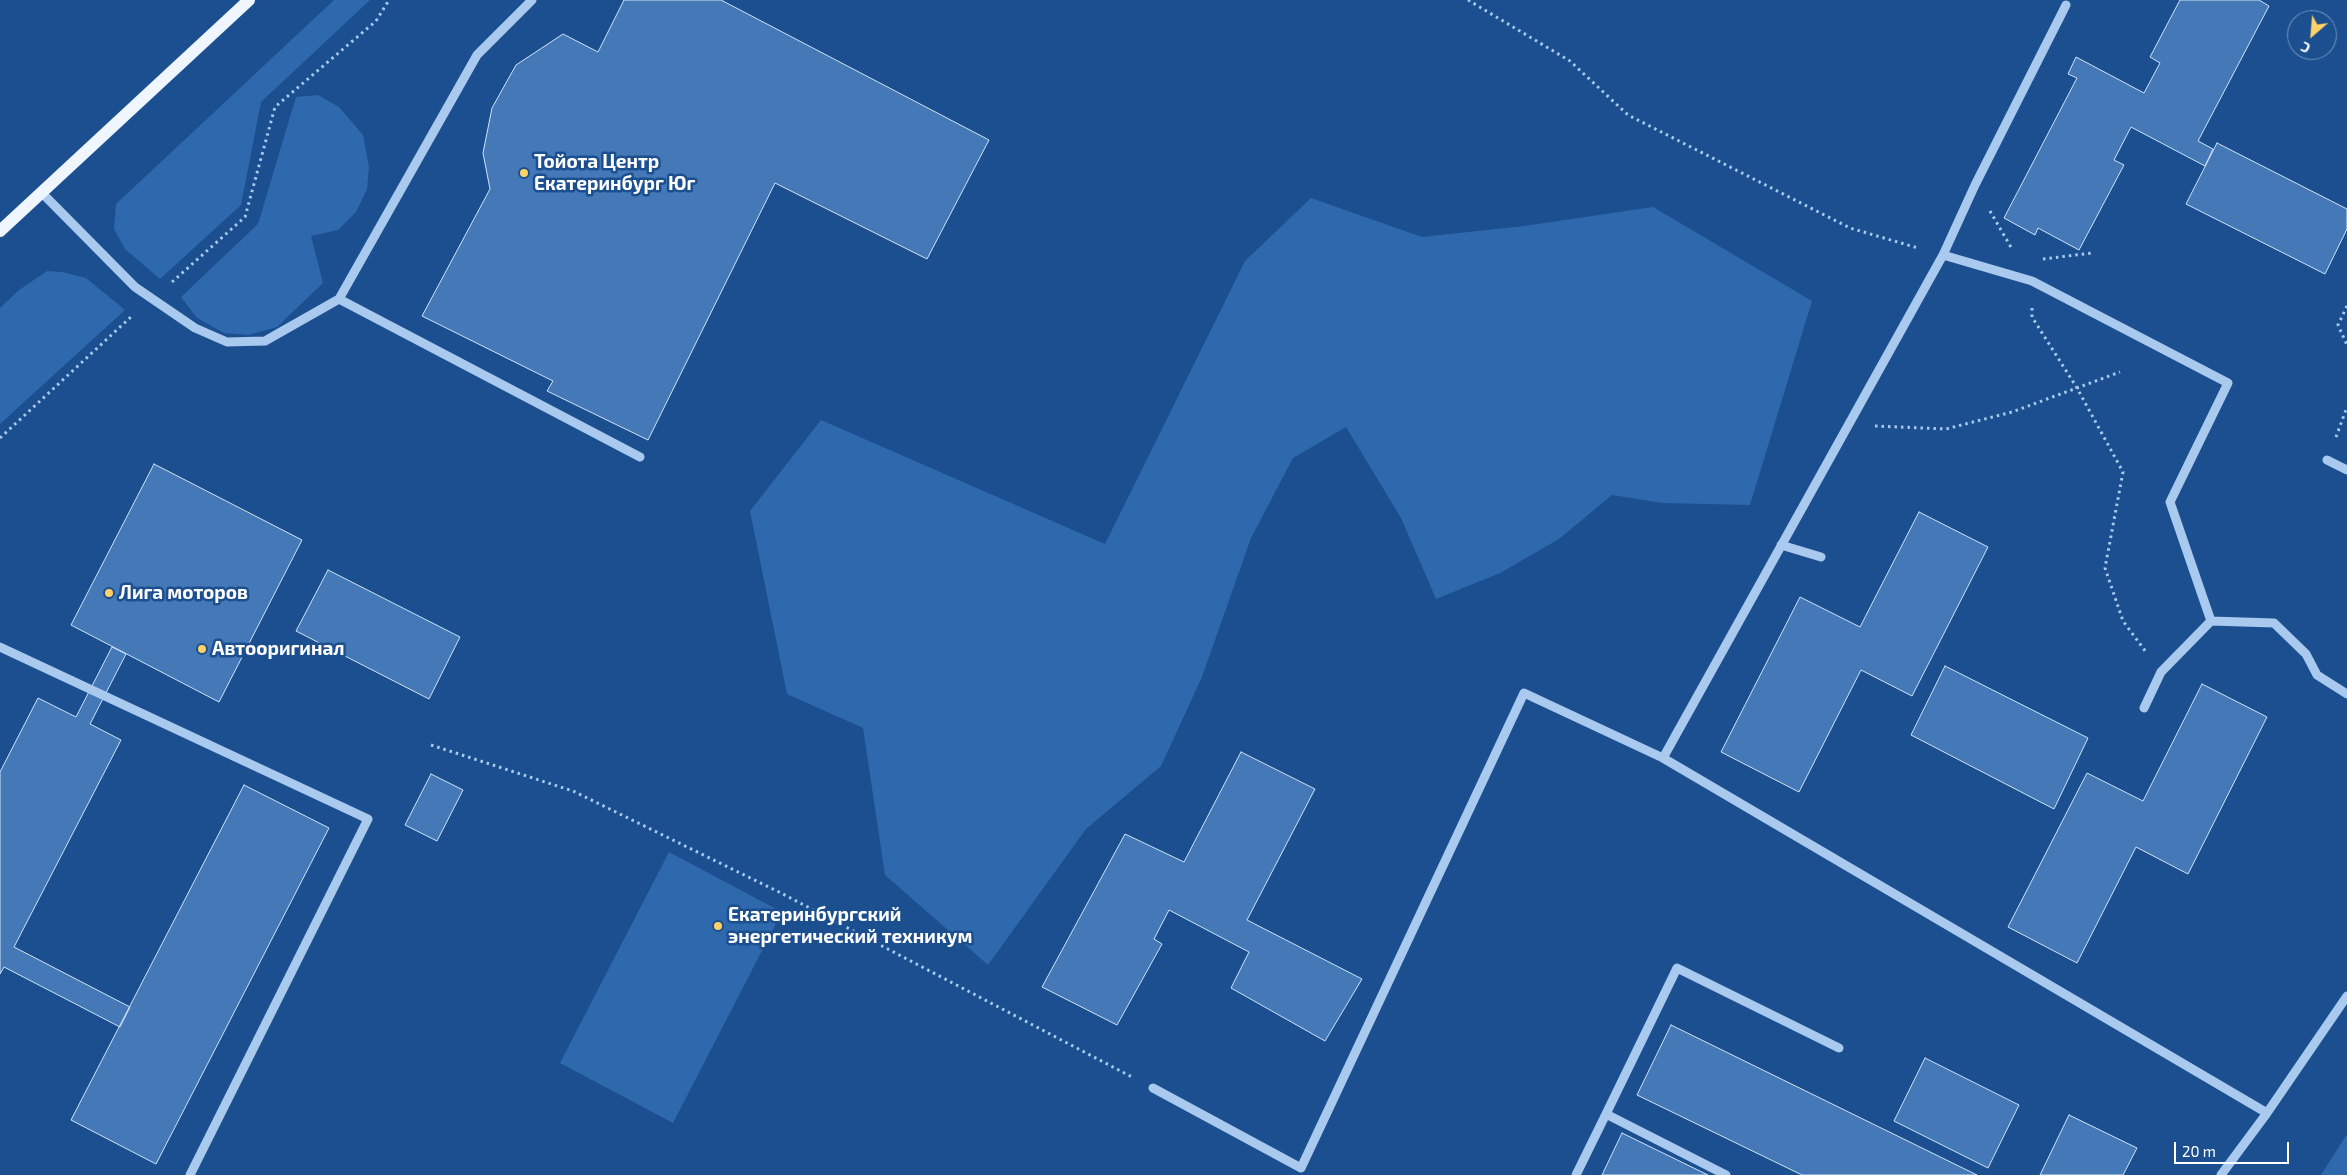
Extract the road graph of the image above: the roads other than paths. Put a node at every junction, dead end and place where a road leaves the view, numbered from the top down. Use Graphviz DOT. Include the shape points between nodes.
graph roads {
  1 [pos="249,0"];
  2 [pos="532,0"];
  3 [pos="2066,5"];
  4 [pos="42,193"];
  5 [pos="0,232"];
  6 [pos="1943,255"];
  7 [pos="339,299"];
  8 [pos="640,457"];
  9 [pos="2327,460"];
  10 [pos="2347,470"];
  11 [pos="1781,545"];
  12 [pos="1821,557"];
  13 [pos="2211,621"];
  14 [pos="0,647"];
  15 [pos="2347,694"];
  16 [pos="2144,708"];
  17 [pos="1663,758"];
  18 [pos="2347,996"];
  19 [pos="1839,1048"];
  20 [pos="1153,1088"];
  21 [pos="2267,1113"];
  22 [pos="1606,1114"];
  23 [pos="190,1175"];
  24 [pos="1576,1175"];
  25 [pos="1726,1175"];
  26 [pos="2221,1175"];
  1 -- 4 [label="main road"];
  2 -- 7 [label="street" via="477,55"];
  3 -- 6 [label="street"];
  4 -- 5 [label="main road"];
  4 -- 7 [label="street" via="135,287 195,328 227,342 265,340"];
  6 -- 11 [label="street"];
  6 -- 13 [label="street" via="2032,281 2228,384 2170,502"];
  7 -- 8 [label="street"];
  9 -- 10 [label="street"];
  11 -- 12 [label="street"];
  11 -- 17 [label="street"];
  13 -- 15 [label="street" via="2274,623 2306,654 2316,675"];
  13 -- 16 [label="street" via="2161,672"];
  14 -- 23 [label="street" via="368,819"];
  17 -- 20 [label="street" via="1524,693 1301,1168"];
  17 -- 21 [label="street"];
  18 -- 21 [label="street"];
  19 -- 22 [label="street" via="1677,968"];
  21 -- 26 [label="street"];
  22 -- 24 [label="street"];
  22 -- 25 [label="street"];
}
